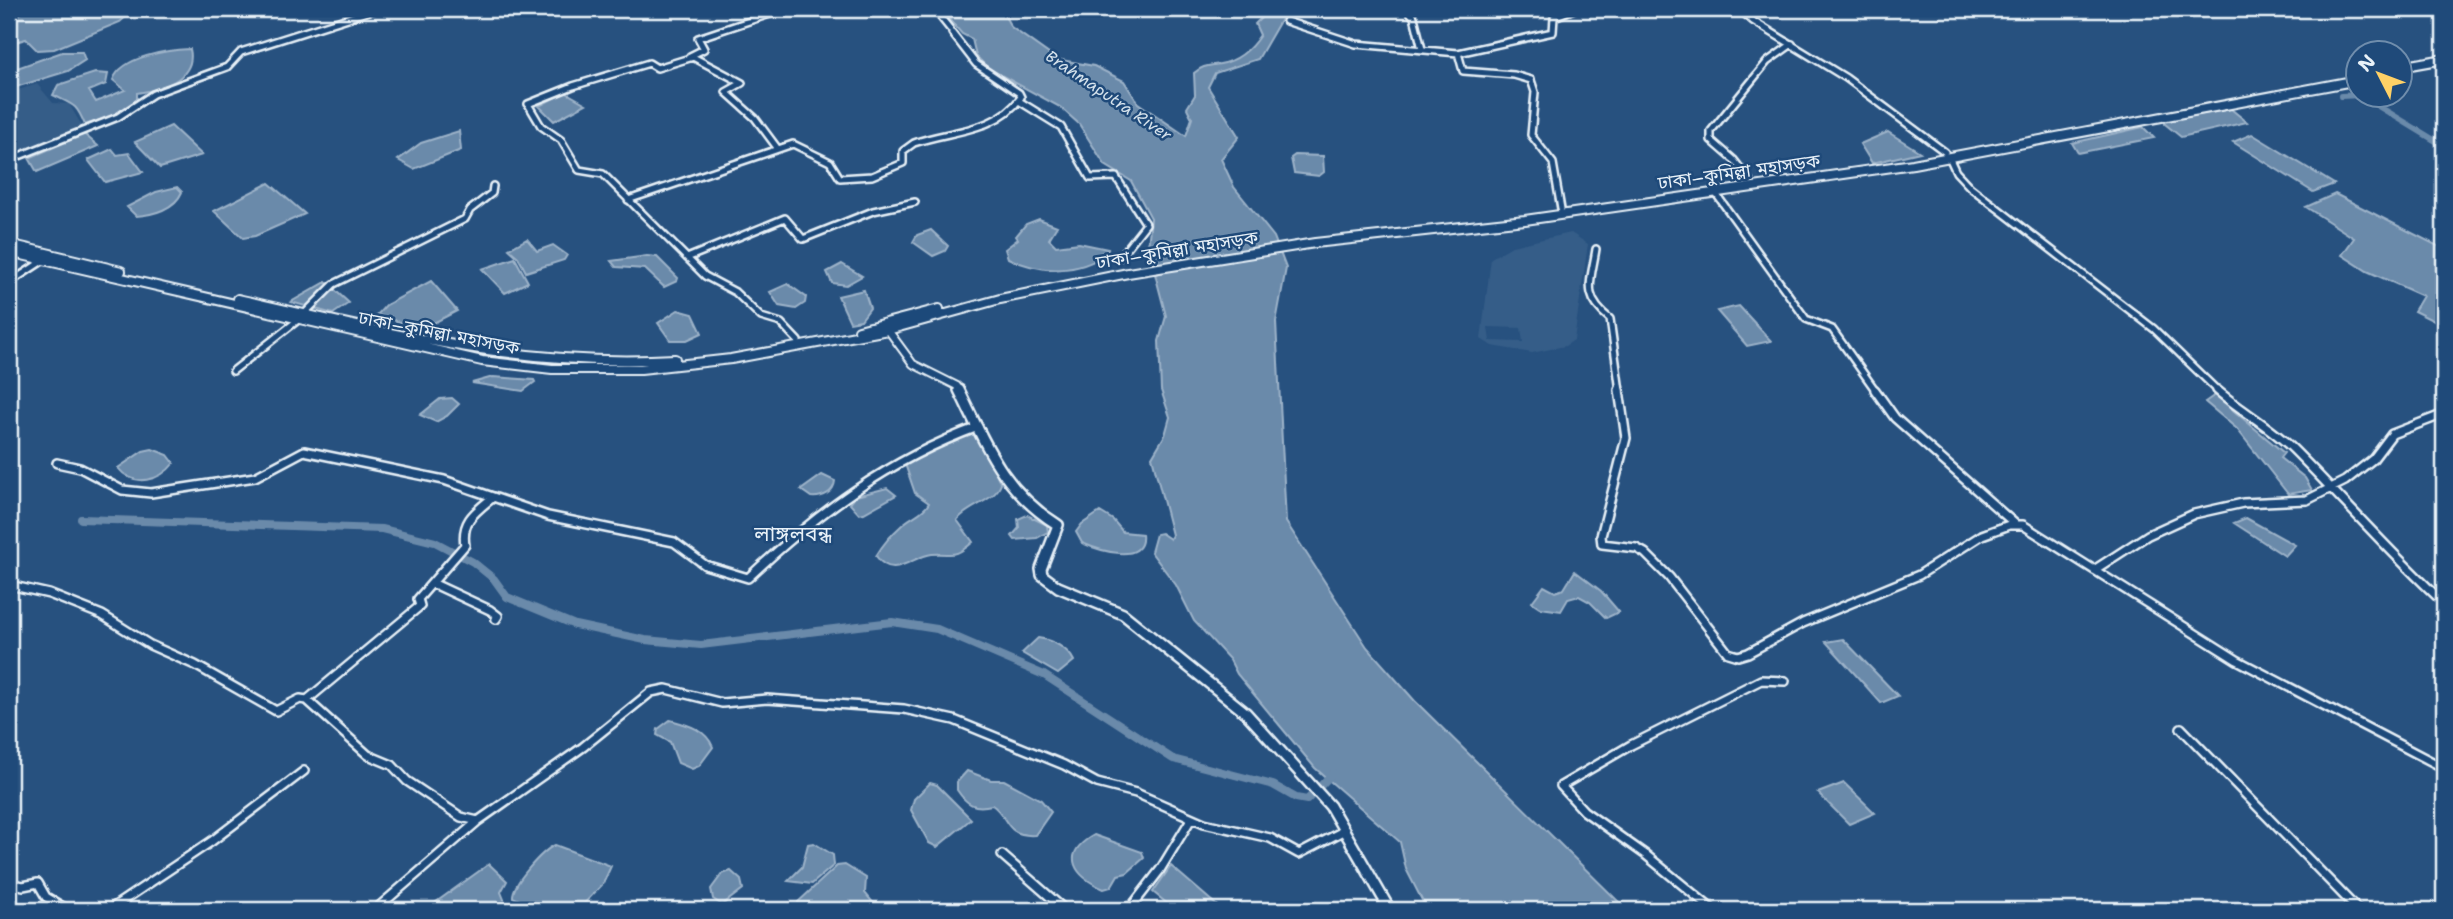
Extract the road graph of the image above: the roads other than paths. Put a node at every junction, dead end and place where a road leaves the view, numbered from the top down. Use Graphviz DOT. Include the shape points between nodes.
graph roads {
  1 [pos="20,9"];
  2 [pos="376,9"];
  3 [pos="785,9"];
  4 [pos="934,9"];
  5 [pos="1407,9"];
  6 [pos="1574,9"];
  7 [pos="1739,9"];
  8 [pos="9,13"];
  9 [pos="1286,21"];
  10 [pos="1792,44"];
  11 [pos="1422,49"];
  12 [pos="1458,53"];
  13 [pos="688,56"];
  14 [pos="2444,59"];
  15 [pos="2414,64"];
  16 [pos="2444,64"];
  17 [pos="2414,69"];
  18 [pos="2344,81"];
  19 [pos="1019,101"];
  20 [pos="778,149"];
  21 [pos="1947,155"];
  22 [pos="9,160"];
  23 [pos="1750,181"];
  24 [pos="493,186"];
  25 [pos="1714,191"];
  26 [pos="628,200"];
  27 [pos="915,202"];
  28 [pos="1561,209"];
  29 [pos="1314,241"];
  30 [pos="9,244"];
  31 [pos="1596,249"];
  32 [pos="9,252"];
  33 [pos="1120,257"];
  34 [pos="687,258"];
  35 [pos="44,260"];
  36 [pos="1127,271"];
  37 [pos="9,283"];
  38 [pos="301,317"];
  39 [pos="888,330"];
  40 [pos="798,341"];
  41 [pos="233,372"];
  42 [pos="2444,414"];
  43 [pos="978,427"];
  44 [pos="57,463"];
  45 [pos="2328,489"];
  46 [pos="492,498"];
  47 [pos="2015,524"];
  48 [pos="2094,570"];
  49 [pos="432,583"];
  50 [pos="9,584"];
  51 [pos="2444,603"];
  52 [pos="496,619"];
  53 [pos="1785,681"];
  54 [pos="307,700"];
  55 [pos="2181,728"];
  56 [pos="2444,768"];
  57 [pos="304,771"];
  58 [pos="1191,819"];
  59 [pos="478,821"];
  60 [pos="1345,830"];
  61 [pos="1002,855"];
  62 [pos="9,884"];
  63 [pos="68,910"];
  64 [pos="109,910"];
  65 [pos="376,910"];
  66 [pos="1065,910"];
  67 [pos="1129,910"];
  68 [pos="1390,910"];
  69 [pos="1713,910"];
  70 [pos="2358,910"];
  1 -- 8 [label="street"];
  2 -- 22 [label="street" via="241,52 227,67 153,94 118,117"];
  3 -- 13 [label="street" via="698,38 704,48"];
  4 -- 19 [label="street" via="976,64 1019,93"];
  5 -- 11 [label="street" via="1414,17"];
  6 -- 12 [label="street" via="1555,17 1553,32"];
  7 -- 10 [label="street"];
  9 -- 11 [label="street" via="1356,44"];
  10 -- 21 [label="street" via="1906,120"];
  10 -- 23 [label="street" via="1767,62 1711,131 1711,141"];
  11 -- 12 [label="street"];
  12 -- 28 [label="street" via="1463,71 1531,80 1535,92 1531,135 1553,163"];
  13 -- 20 [label="street" via="742,83 726,92 767,127"];
  13 -- 26 [label="street" via="657,68 649,63 615,72 528,104 541,126 561,140 579,170 603,174"];
  14 -- 15 [label="highway"];
  16 -- 17 [label="highway"];
  18 -- 21 [label="highway, ঢাকা–কুমিল্লা মহাসড়ক"];
  19 -- 20 [label="street" via="993,121 969,131 915,142 904,152 903,163 872,176 840,178 825,159 793,144"];
  19 -- 33 [label="street" via="1061,127 1090,178 1116,177 1126,188 1146,225"];
  20 -- 26 [label="street"];
  21 -- 23 [label="highway, ঢাকা–কুমিল্লা মহাসড়ক"];
  21 -- 25 [label="highway, ঢাকা–কুমিল্লা মহাসড়ক"];
  21 -- 45 [label="street" via="1970,187 2154,329 2220,392 2292,449"];
  23 -- 28 [label="highway, ঢাকা–কুমিল্লা মহাসড়ক"];
  24 -- 38 [label="street" via="492,193 465,219 334,284"];
  25 -- 29 [label="highway, ঢাকা–কুমিল্লা মহাসড়ক" via="1525,220"];
  25 -- 47 [label="street" via="1806,319 1832,329 1895,418"];
  26 -- 34 [label="street"];
  27 -- 34 [label="street" via="891,203 803,239 785,218"];
  28 -- 29 [label="highway, ঢাকা–কুমিল্লা মহাসড়ক"];
  29 -- 36 [label="highway, ঢাকা–কুমিল্লা মহাসড়ক"];
  30 -- 38 [label="highway, ঢাকা–কুমিল্লা মহাসড়ক"];
  31 -- 47 [label="street" via="1589,296 1610,319 1626,438 1602,544 1647,554 1728,653 1743,655 1791,628 1922,574 1996,527"];
  32 -- 35 [label="highway, ঢাকা–কুমিল্লা মহাসড়ক"];
  34 -- 40 [label="street" via="761,317 781,323"];
  35 -- 37 [label="street"];
  35 -- 38 [label="highway, ঢাকা–কুমিল্লা মহাসড়ক"];
  36 -- 39 [label="highway, ঢাকা–কুমিল্লা মহাসড়ক"];
  36 -- 40 [label="highway, ঢাকা–কুমিল্লা মহাসড়ক" via="1029,286"];
  38 -- 39 [label="highway, ঢাকা–কুমিল্লা মহাসড়ক" via="482,361 552,369 641,369 731,359"];
  38 -- 40 [label="highway, ঢাকা–কুমিল্লা মহাসড়ক" via="477,352 600,363 665,360"];
  38 -- 41 [label="street"];
  39 -- 43 [label="main road" via="913,364 957,386"];
  42 -- 45 [label="street" via="2392,434 2372,459"];
  43 -- 46 [label="street" via="939,439 852,488 748,578 705,565 674,542 548,516"];
  43 -- 60 [label="main road" via="996,467 1014,491 1058,525 1042,575 1058,587 1123,614 1245,713 1308,781"];
  44 -- 46 [label="street" via="79,468 122,490 151,493 255,477 303,451 444,480"];
  45 -- 48 [label="street" via="2307,500 2213,506 2162,525"];
  45 -- 51 [label="street"];
  46 -- 49 [label="street" via="465,522 461,529 465,545"];
  47 -- 48 [label="street"];
  48 -- 56 [label="street" via="2237,660"];
  49 -- 52 [label="street" via="490,610"];
  49 -- 54 [label="street" via="418,599 420,606 395,630"];
  50 -- 54 [label="street" via="102,615 276,711"];
  53 -- 69 [label="street" via="1761,680 1563,782 1563,791 1584,811"];
  54 -- 59 [label="street" via="368,755 392,765 461,817"];
  55 -- 70 [label="street"];
  57 -- 64 [label="street" via="212,841"];
  58 -- 59 [label="street" via="954,720 904,709 767,699 722,703 666,689 651,692"];
  58 -- 60 [label="street" via="1270,838 1299,854"];
  58 -- 67 [label="street"];
  59 -- 65 [label="street"];
  60 -- 68 [label="main road"];
  61 -- 66 [label="street"];
  62 -- 63 [label="street" via="38,883 46,897"];
}
